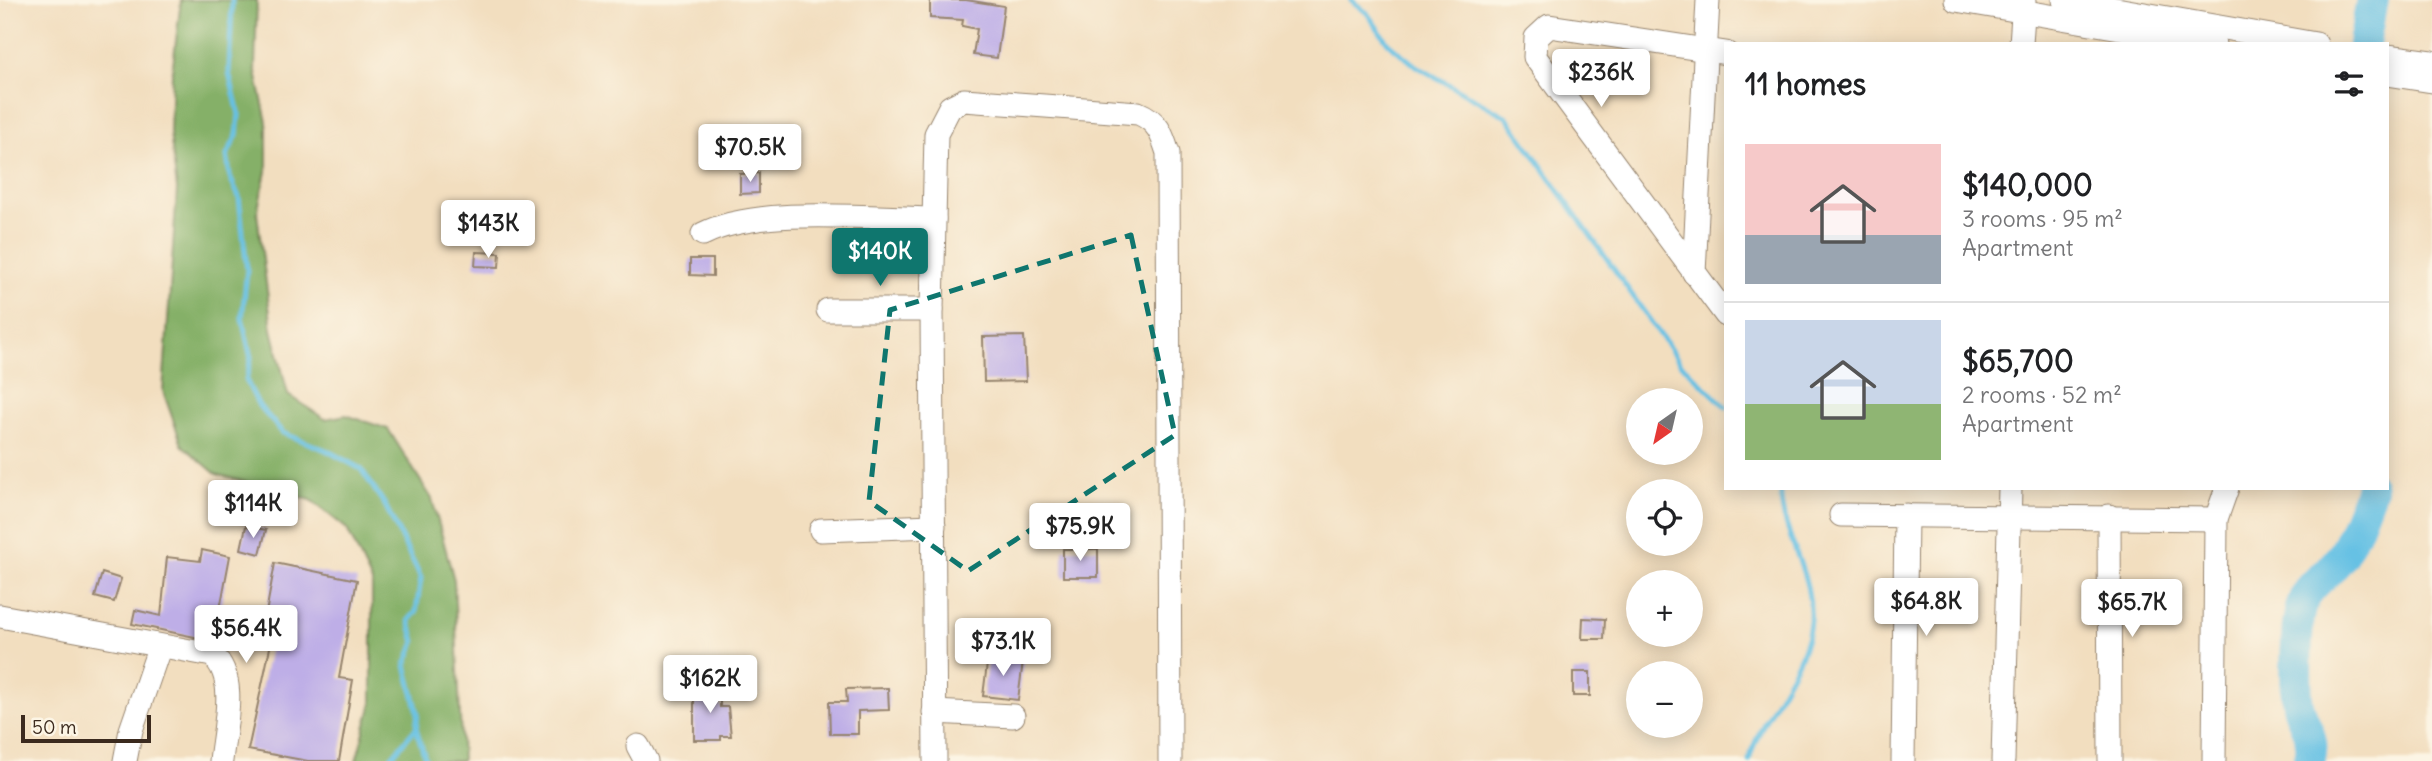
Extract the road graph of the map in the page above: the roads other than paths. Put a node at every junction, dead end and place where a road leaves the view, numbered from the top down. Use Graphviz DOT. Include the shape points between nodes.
graph roads {
  1 [pos="1708,0"];
  2 [pos="1955,0"];
  3 [pos="2064,0"];
  4 [pos="2023,6"];
  5 [pos="2021,42"];
  6 [pos="2204,42"];
  7 [pos="2305,42"];
  8 [pos="1714,52"];
  9 [pos="2389,56"];
  10 [pos="2432,62"];
  11 [pos="2389,74"];
  12 [pos="2432,81"];
  13 [pos="934,219"];
  14 [pos="704,234"];
  15 [pos="1695,273"];
  16 [pos="828,310"];
  17 [pos="932,310"];
  18 [pos="1724,312"];
  19 [pos="2010,490"];
  20 [pos="2226,490"];
  21 [pos="2009,514"];
  22 [pos="1841,515"];
  23 [pos="1906,515"];
  24 [pos="2109,516"];
  25 [pos="2216,519"];
  26 [pos="934,526"];
  27 [pos="821,530"];
  28 [pos="0,615"];
  29 [pos="160,646"];
  30 [pos="934,712"];
  31 [pos="1013,716"];
  32 [pos="125,761"];
  33 [pos="221,761"];
  34 [pos="935,761"];
  35 [pos="1170,761"];
  36 [pos="1903,761"];
  37 [pos="2003,761"];
  38 [pos="2110,761"];
  39 [pos="2214,761"];
  1 -- 8 [label="street"];
  2 -- 4 [label="street"];
  3 -- 7 [label="street"];
  4 -- 5 [label="street"];
  4 -- 6 [label="street"];
  8 -- 15 [label="street"];
  8 -- 15 [label="street" via="1549,26 1536,38 1535,57"];
  9 -- 10 [label="street"];
  11 -- 12 [label="street"];
  13 -- 14 [label="street" via="761,217 723,224"];
  13 -- 17 [label="street"];
  13 -- 35 [label="street" via="936,134 950,107 964,100 1138,113 1150,117 1161,130 1168,153"];
  15 -- 18 [label="street"];
  16 -- 17 [label="street"];
  17 -- 26 [label="street"];
  19 -- 21 [label="street"];
  20 -- 25 [label="street"];
  21 -- 23 [label="street"];
  21 -- 24 [label="street"];
  21 -- 37 [label="street"];
  22 -- 23 [label="street"];
  23 -- 36 [label="street"];
  24 -- 25 [label="street"];
  24 -- 38 [label="street"];
  25 -- 39 [label="street"];
  26 -- 27 [label="street"];
  26 -- 30 [label="street"];
  28 -- 29 [label="street"];
  29 -- 32 [label="street"];
  29 -- 33 [label="street" via="212,655 223,664 228,678"];
  30 -- 31 [label="street"];
  30 -- 34 [label="street"];
}
